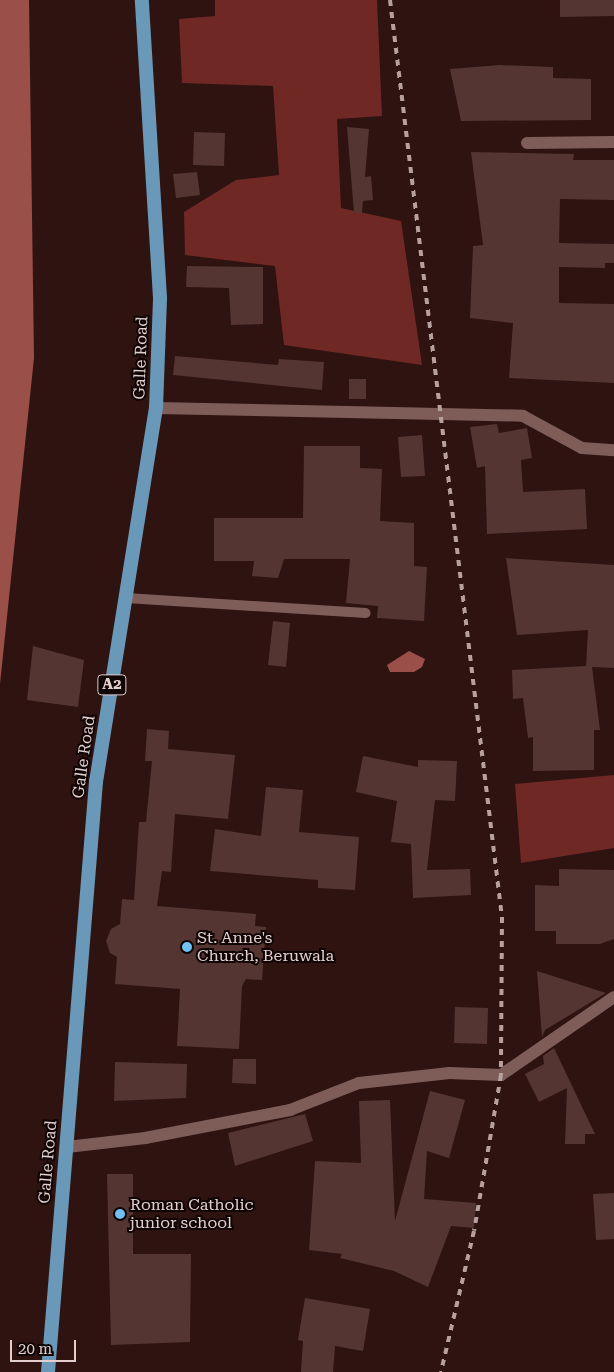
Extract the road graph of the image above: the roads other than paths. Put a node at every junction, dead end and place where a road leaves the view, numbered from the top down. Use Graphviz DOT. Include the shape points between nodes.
graph roads {
  1 [pos="142,0"];
  2 [pos="614,142"];
  3 [pos="526,143"];
  4 [pos="156,408"];
  5 [pos="614,450"];
  6 [pos="126,598"];
  7 [pos="366,613"];
  8 [pos="614,997"];
  9 [pos="67,1147"];
  10 [pos="48,1372"];
  1 -- 4 [label="highway, Galle Road / A2" via="160,298"];
  2 -- 3 [label="street"];
  4 -- 5 [label="street" via="523,416 582,448"];
  4 -- 6 [label="highway, Galle Road / A2"];
  6 -- 7 [label="lane"];
  6 -- 9 [label="highway, Galle Road / A2" via="96,782"];
  8 -- 9 [label="street" via="500,1075 449,1072 359,1083 290,1110 145,1138"];
  9 -- 10 [label="highway, Galle Road / A2"];
}
